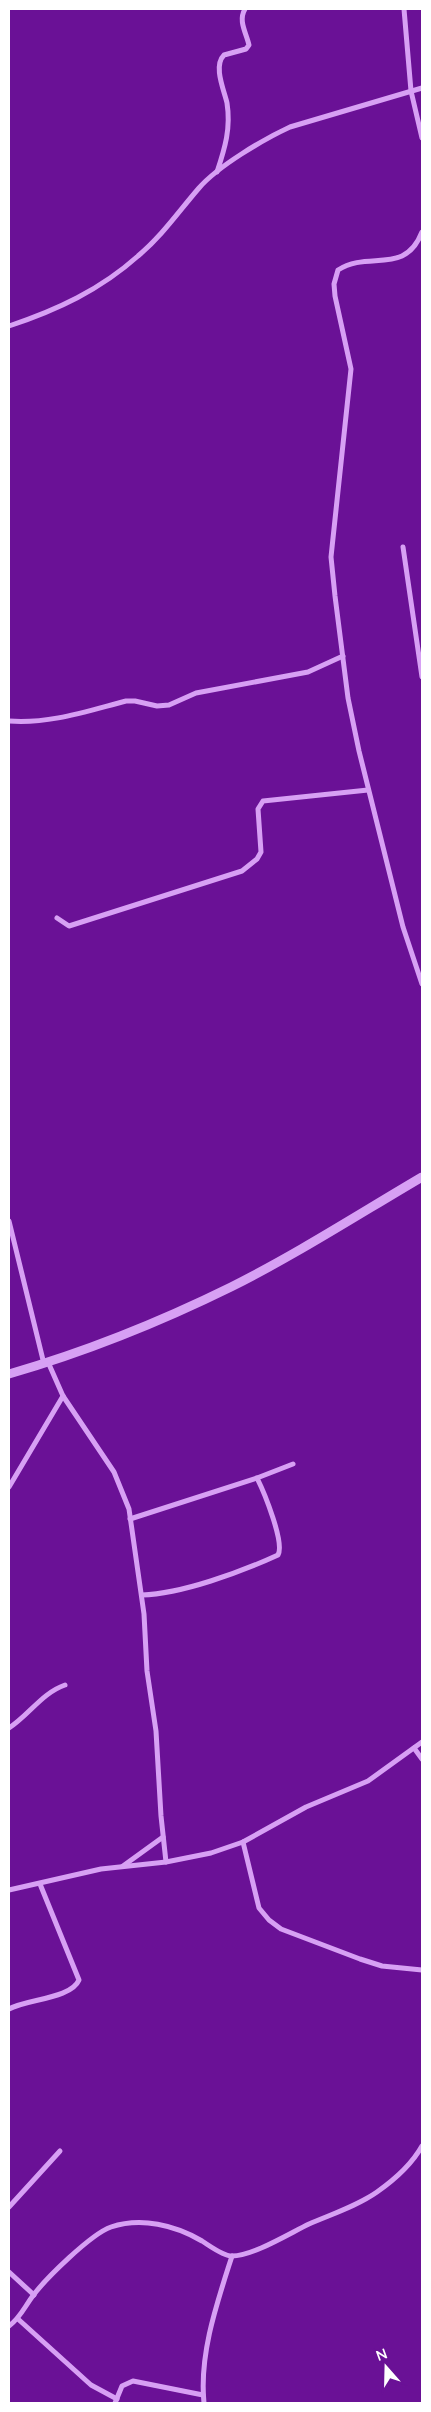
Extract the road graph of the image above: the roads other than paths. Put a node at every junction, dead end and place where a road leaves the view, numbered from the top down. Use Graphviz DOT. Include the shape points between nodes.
graph roads {
  1 [pos="404,9"];
  2 [pos="242,11"];
  3 [pos="422,88"];
  4 [pos="411,91"];
  5 [pos="422,138"];
  6 [pos="217,172"];
  7 [pos="422,232"];
  8 [pos="9,326"];
  9 [pos="403,547"];
  10 [pos="343,656"];
  11 [pos="422,677"];
  12 [pos="9,722"];
  13 [pos="368,790"];
  14 [pos="57,918"];
  15 [pos="422,984"];
  16 [pos="422,1177"];
  17 [pos="9,1221"];
  18 [pos="46,1363"];
  19 [pos="9,1374"];
  20 [pos="63,1396"];
  21 [pos="293,1464"];
  22 [pos="257,1478"];
  23 [pos="9,1488"];
  24 [pos="130,1519"];
  25 [pos="142,1595"];
  26 [pos="65,1685"];
  27 [pos="9,1728"];
  28 [pos="422,1742"];
  29 [pos="414,1748"];
  30 [pos="422,1759"];
  31 [pos="163,1837"];
  32 [pos="243,1842"];
  33 [pos="166,1862"];
  34 [pos="122,1866"];
  35 [pos="40,1884"];
  36 [pos="9,1890"];
  37 [pos="422,1970"];
  38 [pos="9,2009"];
  39 [pos="422,2146"];
  40 [pos="60,2152"];
  41 [pos="9,2208"];
  42 [pos="232,2256"];
  43 [pos="9,2272"];
  44 [pos="34,2295"];
  45 [pos="18,2319"];
  46 [pos="9,2326"];
  47 [pos="203,2395"];
  48 [pos="116,2401"];
  49 [pos="204,2403"];
  1 -- 4 [label="street"];
  2 -- 6 [label="street" via="242,24 249,45 246,49 224,55 219,64 229,121 227,143"];
  3 -- 4 [label="street"];
  4 -- 5 [label="street"];
  4 -- 6 [label="street" via="290,127"];
  6 -- 8 [label="street" via="199,188 164,232 110,279 78,298"];
  7 -- 10 [label="street" via="417,246 409,254 387,260 354,262 338,270 335,276 335,296 351,368 331,557"];
  9 -- 11 [label="street"];
  10 -- 12 [label="street" via="308,672 196,693 169,705 126,701 77,715 31,723"];
  10 -- 13 [label="street" via="348,698"];
  13 -- 14 [label="street" via="263,802 258,809 261,852 242,871 81,923 69,926"];
  13 -- 15 [label="street" via="402,927"];
  16 -- 18 [label="street" via="231,1287 134,1331"];
  17 -- 18 [label="street"];
  18 -- 19 [label="street"];
  18 -- 20 [label="street"];
  20 -- 23 [label="street"];
  20 -- 24 [label="street" via="114,1472 123,1489"];
  21 -- 22 [label="street"];
  22 -- 24 [label="street"];
  22 -- 25 [label="street" via="273,1519 280,1550 278,1555 192,1586"];
  24 -- 25 [label="street"];
  25 -- 31 [label="street"];
  26 -- 27 [label="street" via="49,1691"];
  28 -- 29 [label="street"];
  29 -- 30 [label="street"];
  29 -- 32 [label="street" via="368,1781 306,1807"];
  31 -- 33 [label="street"];
  31 -- 34 [label="street"];
  32 -- 33 [label="street" via="211,1853"];
  32 -- 37 [label="street" via="258,1908 280,1929 382,1966"];
  33 -- 34 [label="street"];
  34 -- 35 [label="street"];
  35 -- 36 [label="street"];
  35 -- 38 [label="street" via="79,1980 66,1992"];
  39 -- 42 [label="street" via="401,2172 366,2199 268,2245"];
  40 -- 41 [label="street"];
  42 -- 44 [label="street" via="176,2228 148,2223 121,2224 94,2238"];
  42 -- 47 [label="street" via="203,2368"];
  43 -- 44 [label="street"];
  44 -- 45 [label="street"];
  45 -- 46 [label="street"];
  45 -- 48 [label="street" via="91,2384"];
  47 -- 48 [label="street" via="132,2381 122,2386"];
  47 -- 49 [label="street"];
}
